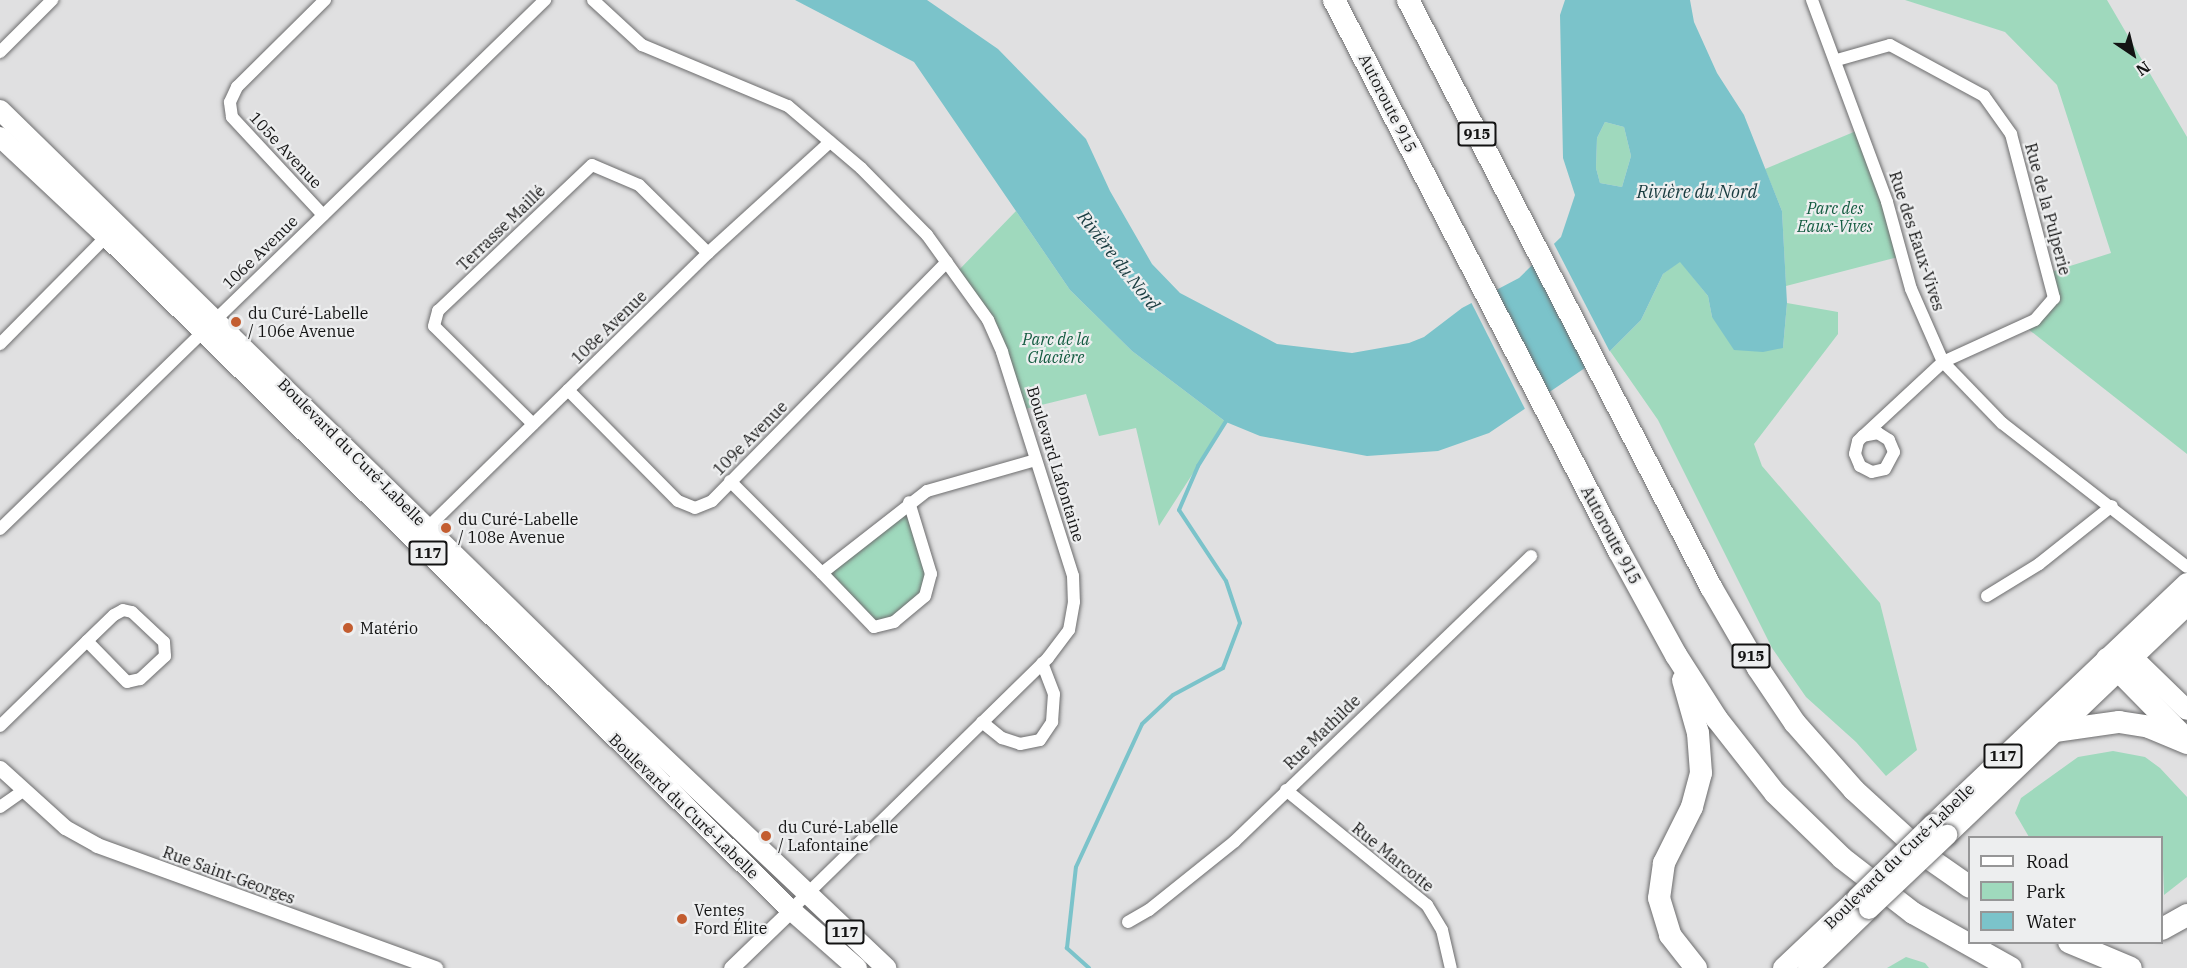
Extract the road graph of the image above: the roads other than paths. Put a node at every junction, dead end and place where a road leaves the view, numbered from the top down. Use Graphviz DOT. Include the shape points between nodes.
graph roads {
  1 [pos="52,0"];
  2 [pos="325,0"];
  3 [pos="545,0"];
  4 [pos="594,0"];
  5 [pos="1334,0"];
  6 [pos="1408,0"];
  7 [pos="1812,0"];
  8 [pos="0,52"];
  9 [pos="1837,60"];
  10 [pos="0,110"];
  11 [pos="0,137"];
  12 [pos="830,142"];
  13 [pos="323,214"];
  14 [pos="113,230"];
  15 [pos="708,253"];
  16 [pos="947,262"];
  17 [pos="210,325"];
  18 [pos="0,344"];
  19 [pos="1943,362"];
  20 [pos="568,390"];
  21 [pos="533,424"];
  22 [pos="1863,436"];
  23 [pos="1036,460"];
  24 [pos="730,481"];
  25 [pos="909,502"];
  26 [pos="2112,506"];
  27 [pos="0,529"];
  28 [pos="421,533"];
  29 [pos="1532,556"];
  30 [pos="2187,567"];
  31 [pos="822,573"];
  32 [pos="2187,583"];
  33 [pos="1987,596"];
  34 [pos="2187,606"];
  35 [pos="87,641"];
  36 [pos="1676,655"];
  37 [pos="2120,659"];
  38 [pos="1042,663"];
  39 [pos="597,707"];
  40 [pos="2187,711"];
  41 [pos="982,722"];
  42 [pos="0,726"];
  43 [pos="2055,731"];
  44 [pos="2187,741"];
  45 [pos="0,768"];
  46 [pos="24,790"];
  47 [pos="1286,790"];
  48 [pos="0,807"];
  49 [pos="1940,830"];
  50 [pos="1968,886"];
  51 [pos="805,895"];
  52 [pos="1863,903"];
  53 [pos="791,910"];
  54 [pos="2187,915"];
  55 [pos="1128,922"];
  56 [pos="2163,928"];
  57 [pos="1968,943"];
  58 [pos="1970,944"];
  59 [pos="2074,944"];
  60 [pos="1692,967"];
  61 [pos="435,968"];
  62 [pos="731,968"];
  63 [pos="857,968"];
  64 [pos="886,968"];
  65 [pos="1451,968"];
  66 [pos="1783,968"];
  67 [pos="1808,968"];
  68 [pos="2011,968"];
  69 [pos="2132,968"];
  1 -- 8 [label="street"];
  2 -- 13 [label="street, 105e Avenue" via="237,87 230,102 232,117"];
  3 -- 13 [label="street, 106e Avenue"];
  4 -- 12 [label="street, Boulevard Lafontaine" via="642,45 788,106"];
  5 -- 36 [label="highway, Autoroute 915"];
  6 -- 50 [label="highway, 915" via="1722,608 1786,710 1867,804"];
  7 -- 9 [label="street, Rue des Eaux-Vives"];
  9 -- 19 [label="street, Rue des Eaux-Vives" via="1887,202 1911,289"];
  9 -- 19 [label="street, Rue de la Pulperie" via="1890,45 1984,96 2011,134 2054,298 2035,320"];
  10 -- 14 [label="main road, Boulevard du Curé-Labelle / 117"];
  11 -- 14 [label="main road, Boulevard du Curé-Labelle / 117"];
  12 -- 15 [label="street, 108e Avenue"];
  12 -- 16 [label="street, Boulevard Lafontaine" via="927,236"];
  13 -- 17 [label="street, 106e Avenue"];
  14 -- 17 [label="main road, Boulevard du Curé-Labelle / 117"];
  14 -- 18 [label="street"];
  15 -- 20 [label="street, 108e Avenue"];
  15 -- 21 [label="street, Terrasse Maillé" via="639,185 592,165 438,311 434,326"];
  16 -- 23 [label="street, Boulevard Lafontaine" via="988,320"];
  16 -- 24 [label="street, 109e Avenue"];
  17 -- 27 [label="street, 106e Avenue"];
  17 -- 28 [label="main road, Boulevard du Curé-Labelle / 117"];
  19 -- 22 [label="street"];
  19 -- 26 [label="street, Rue des Eaux-Vives" via="2002,423"];
  20 -- 21 [label="street, 108e Avenue"];
  20 -- 24 [label="street, 109e Avenue" via="678,501 695,508 712,501"];
  21 -- 28 [label="street, 108e Avenue"];
  23 -- 25 [label="street" via="927,491"];
  23 -- 38 [label="street, Boulevard Lafontaine" via="1072,576 1074,602 1069,630"];
  24 -- 31 [label="street"];
  25 -- 31 [label="street"];
  25 -- 31 [label="street" via="931,574 925,596 894,622 874,627"];
  26 -- 30 [label="street, Rue des Eaux-Vives"];
  26 -- 33 [label="street" via="2039,564"];
  28 -- 39 [label="main road, Boulevard du Curé-Labelle / 117"];
  29 -- 47 [label="street, Rue Mathilde"];
  32 -- 37 [label="main road, 117"];
  34 -- 37 [label="main road, 117"];
  35 -- 35 [label="street" via="123,610 132,612 164,642 165,656 140,680 128,682"];
  35 -- 42 [label="street"];
  36 -- 57 [label="highway, Autoroute 915" via="1744,755 1819,838 1897,902"];
  36 -- 60 [label="highway" via="1698,733 1701,773 1692,807 1664,863 1659,898 1670,935"];
  37 -- 40 [label="main road"];
  37 -- 43 [label="main road, Boulevard du Curé-Labelle"];
  37 -- 44 [label="highway"];
  37 -- 49 [label="main road, Boulevard du Curé-Labelle / 117"];
  38 -- 41 [label="street, Boulevard Lafontaine"];
  38 -- 41 [label="street" via="1054,694 1052,722 1040,740 1020,744 1002,738"];
  39 -- 51 [label="main road, Boulevard du Curé-Labelle / 117"];
  39 -- 53 [label="main road, Boulevard du Curé-Labelle / 117"];
  41 -- 51 [label="street, Boulevard Lafontaine"];
  43 -- 44 [label="highway" via="2120,722 2149,727"];
  43 -- 49 [label="main road, Boulevard du Curé-Labelle"];
  45 -- 46 [label="street, Rue Saint-Georges"];
  46 -- 48 [label="street"];
  46 -- 61 [label="street, Rue Saint-Georges" via="65,827 97,845"];
  47 -- 55 [label="street, Rue Mathilde" via="1226,849"];
  47 -- 65 [label="street, Rue Marcotte" via="1427,905 1442,930"];
  49 -- 52 [label="main road, Boulevard du Curé-Labelle, bridge"];
  51 -- 53 [label="street, Boulevard Lafontaine"];
  51 -- 64 [label="main road, Boulevard du Curé-Labelle / 117"];
  52 -- 66 [label="main road, Boulevard du Curé-Labelle"];
  52 -- 67 [label="main road, Boulevard du Curé-Labelle"];
  53 -- 62 [label="street, Boulevard Lafontaine"];
  53 -- 63 [label="main road, Boulevard du Curé-Labelle / 117"];
  54 -- 56 [label="highway"];
  58 -- 68 [label="highway, Autoroute 915"];
  59 -- 69 [label="highway"];
}
